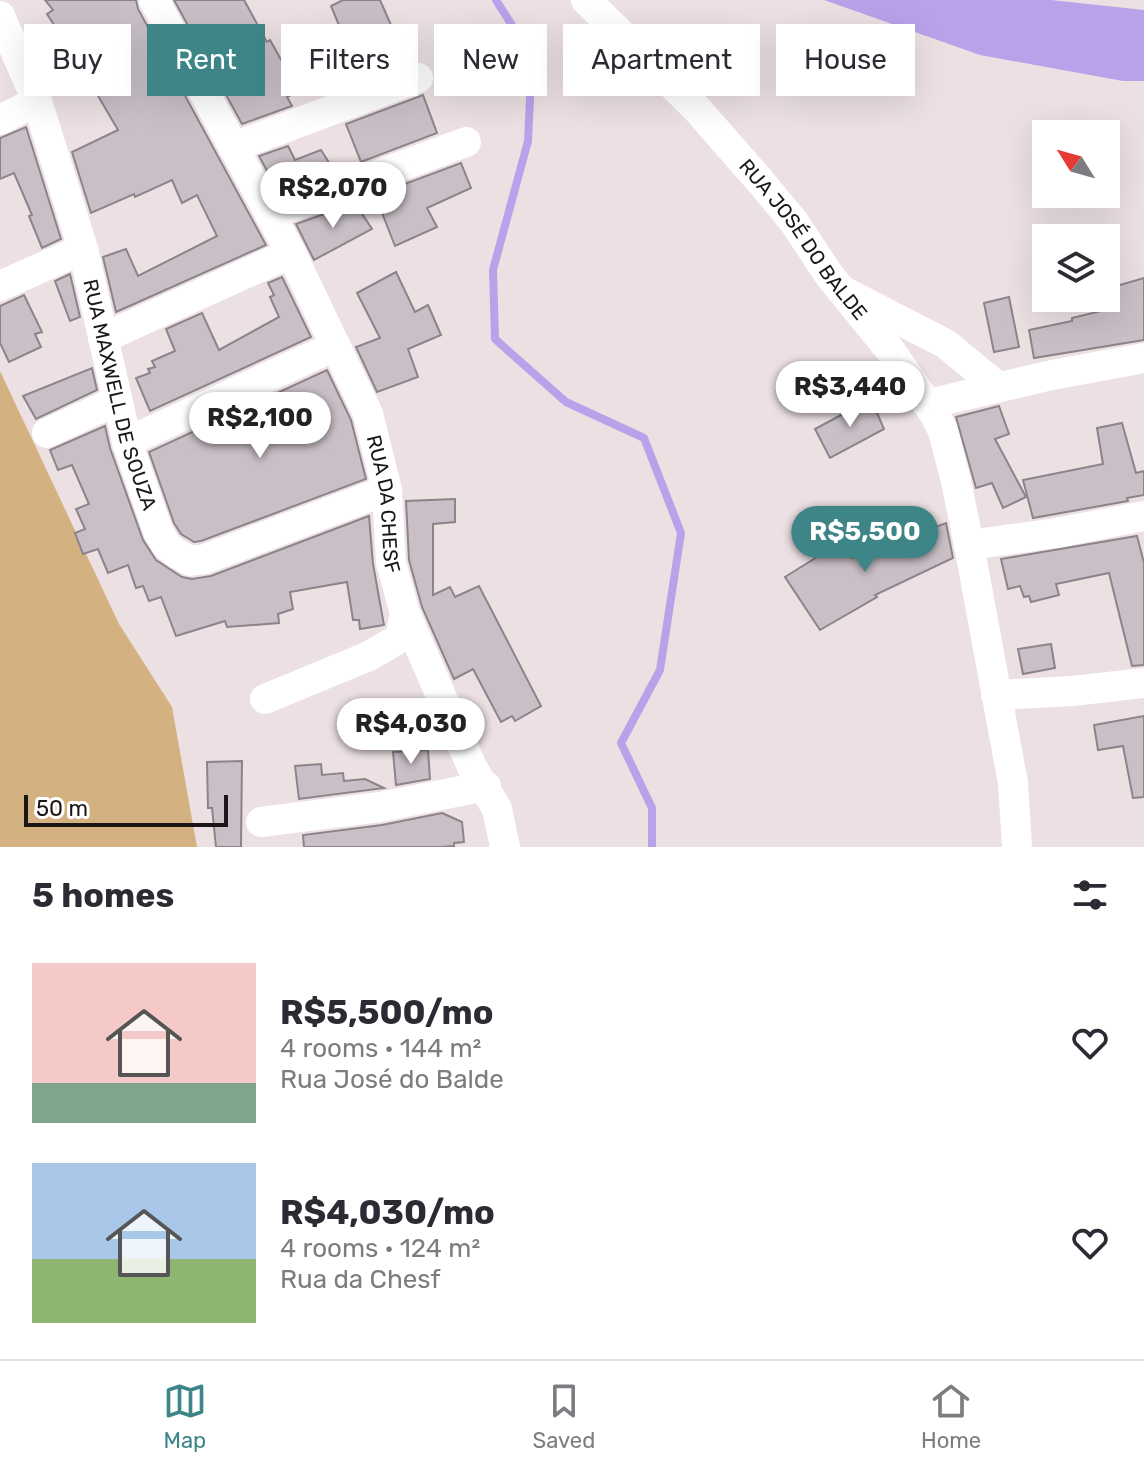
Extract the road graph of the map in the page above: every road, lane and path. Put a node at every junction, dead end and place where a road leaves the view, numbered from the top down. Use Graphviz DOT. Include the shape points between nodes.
graph roads {
  1 [pos="154,0"];
  2 [pos="586,0"];
  3 [pos="0,16"];
  4 [pos="370,96"];
  5 [pos="37,101"];
  6 [pos="0,120"];
  7 [pos="466,142"];
  8 [pos="233,147"];
  9 [pos="270,215"];
  10 [pos="83,249"];
  11 [pos="291,253"];
  12 [pos="0,286"];
  13 [pos="841,290"];
  14 [pos="103,338"];
  15 [pos="335,346"];
  16 [pos="1144,358"];
  17 [pos="998,387"];
  18 [pos="116,401"];
  19 [pos="928,404"];
  20 [pos="47,433"];
  21 [pos="127,442"];
  22 [pos="387,490"];
  23 [pos="1144,516"];
  24 [pos="969,545"];
  25 [pos="405,613"];
  26 [pos="1144,683"];
  27 [pos="996,695"];
  28 [pos="265,699"];
  29 [pos="486,786"];
  30 [pos="261,822"];
  31 [pos="505,847"];
  32 [pos="1017,847"];
  1 -- 8 [label="street, RUA DA CHESF"];
  2 -- 13 [label="street, RUA JOSÉ DO BALDE" via="708,121 794,222"];
  3 -- 5 [label="street, RUA MAXWELL DE SOUZA"];
  4 -- 8 [label="street"];
  5 -- 6 [label="street"];
  5 -- 10 [label="street, RUA MAXWELL DE SOUZA"];
  7 -- 9 [label="street"];
  8 -- 9 [label="street, RUA DA CHESF"];
  9 -- 11 [label="street, RUA DA CHESF"];
  10 -- 12 [label="street"];
  10 -- 14 [label="street, RUA MAXWELL DE SOUZA"];
  11 -- 14 [label="street"];
  11 -- 15 [label="street, RUA DA CHESF"];
  13 -- 17 [label="street" via="946,344"];
  13 -- 19 [label="street, RUA JOSÉ DO BALDE"];
  14 -- 18 [label="street, RUA MAXWELL DE SOUZA"];
  15 -- 21 [label="street"];
  15 -- 22 [label="street, RUA DA CHESF" via="368,414"];
  16 -- 17 [label="street"];
  17 -- 19 [label="street"];
  18 -- 20 [label="street"];
  18 -- 21 [label="street, RUA MAXWELL DE SOUZA"];
  19 -- 24 [label="street, RUA JOSÉ DO BALDE" via="943,431"];
  21 -- 22 [label="street, RUA MAXWELL DE SOUZA" via="158,531 167,546 190,561 225,553"];
  22 -- 25 [label="street, RUA DA CHESF" via="391,563"];
  23 -- 24 [label="street"];
  24 -- 27 [label="street, RUA JOSÉ DO BALDE"];
  25 -- 28 [label="street" via="400,638"];
  25 -- 29 [label="street, RUA DA CHESF" via="472,767"];
  26 -- 27 [label="street"];
  27 -- 32 [label="street, RUA JOSÉ DO BALDE" via="1013,783"];
  29 -- 30 [label="street"];
  29 -- 31 [label="street, RUA DA CHESF"];
}
